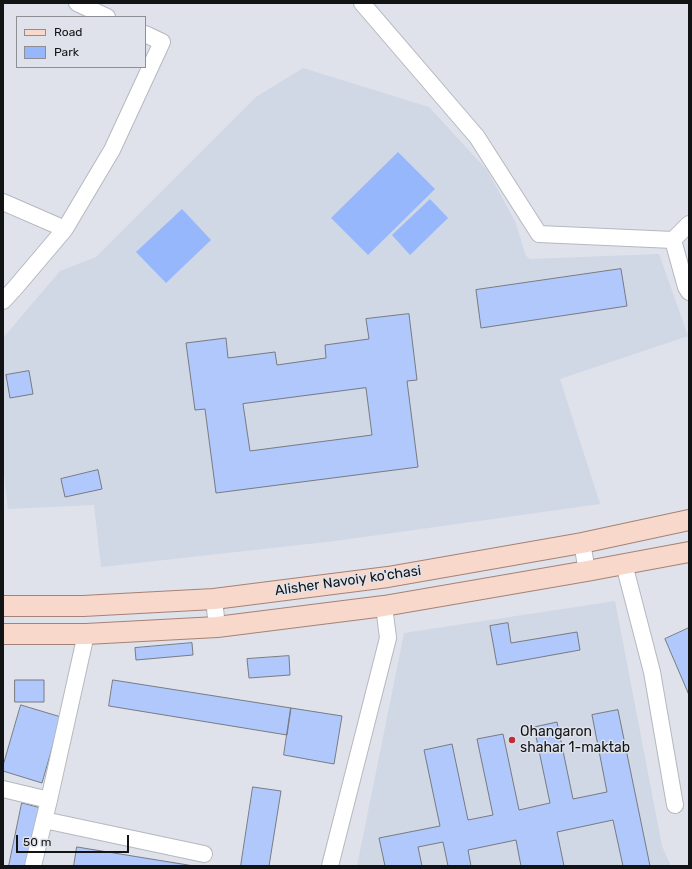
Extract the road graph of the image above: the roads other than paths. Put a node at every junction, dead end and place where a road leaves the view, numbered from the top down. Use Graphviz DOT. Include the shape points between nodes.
graph roads {
  1 [pos="77,3"];
  2 [pos="362,3"];
  3 [pos="105,16"];
  4 [pos="146,34"];
  5 [pos="3,202"];
  6 [pos="689,224"];
  7 [pos="65,229"];
  8 [pos="673,240"];
  9 [pos="689,292"];
  10 [pos="3,302"];
  11 [pos="689,520"];
  12 [pos="582,543"];
  13 [pos="689,552"];
  14 [pos="624,564"];
  15 [pos="587,571"];
  16 [pos="214,599"];
  17 [pos="3,606"];
  18 [pos="384,606"];
  19 [pos="217,627"];
  20 [pos="3,634"];
  21 [pos="86,634"];
  22 [pos="3,789"];
  23 [pos="49,800"];
  24 [pos="675,805"];
  25 [pos="44,820"];
  26 [pos="204,854"];
  27 [pos="34,866"];
  28 [pos="330,866"];
  1 -- 3 [label="street"];
  2 -- 8 [label="street" via="477,137 539,234"];
  4 -- 7 [label="street" via="162,42 112,150"];
  5 -- 7 [label="street"];
  6 -- 8 [label="street"];
  7 -- 10 [label="street"];
  8 -- 9 [label="street"];
  11 -- 12 [label="main road, Alisher Navoiy ko'chasi"];
  12 -- 15 [label="street"];
  12 -- 16 [label="main road, Alisher Navoiy ko'chasi" via="388,577"];
  13 -- 14 [label="main road, Alisher Navoiy ko'chasi"];
  14 -- 15 [label="main road, Alisher Navoiy ko'chasi"];
  14 -- 24 [label="street" via="652,672"];
  15 -- 18 [label="main road, Alisher Navoiy ko'chasi"];
  16 -- 17 [label="main road, Alisher Navoiy ko'chasi" via="83,606"];
  16 -- 19 [label="street"];
  18 -- 19 [label="main road, Alisher Navoiy ko'chasi"];
  18 -- 28 [label="street" via="388,638"];
  19 -- 21 [label="main road, Alisher Navoiy ko'chasi"];
  20 -- 21 [label="main road, Alisher Navoiy ko'chasi"];
  21 -- 23 [label="street"];
  22 -- 23 [label="street"];
  23 -- 25 [label="street"];
  25 -- 26 [label="street"];
  25 -- 27 [label="street"];
}
